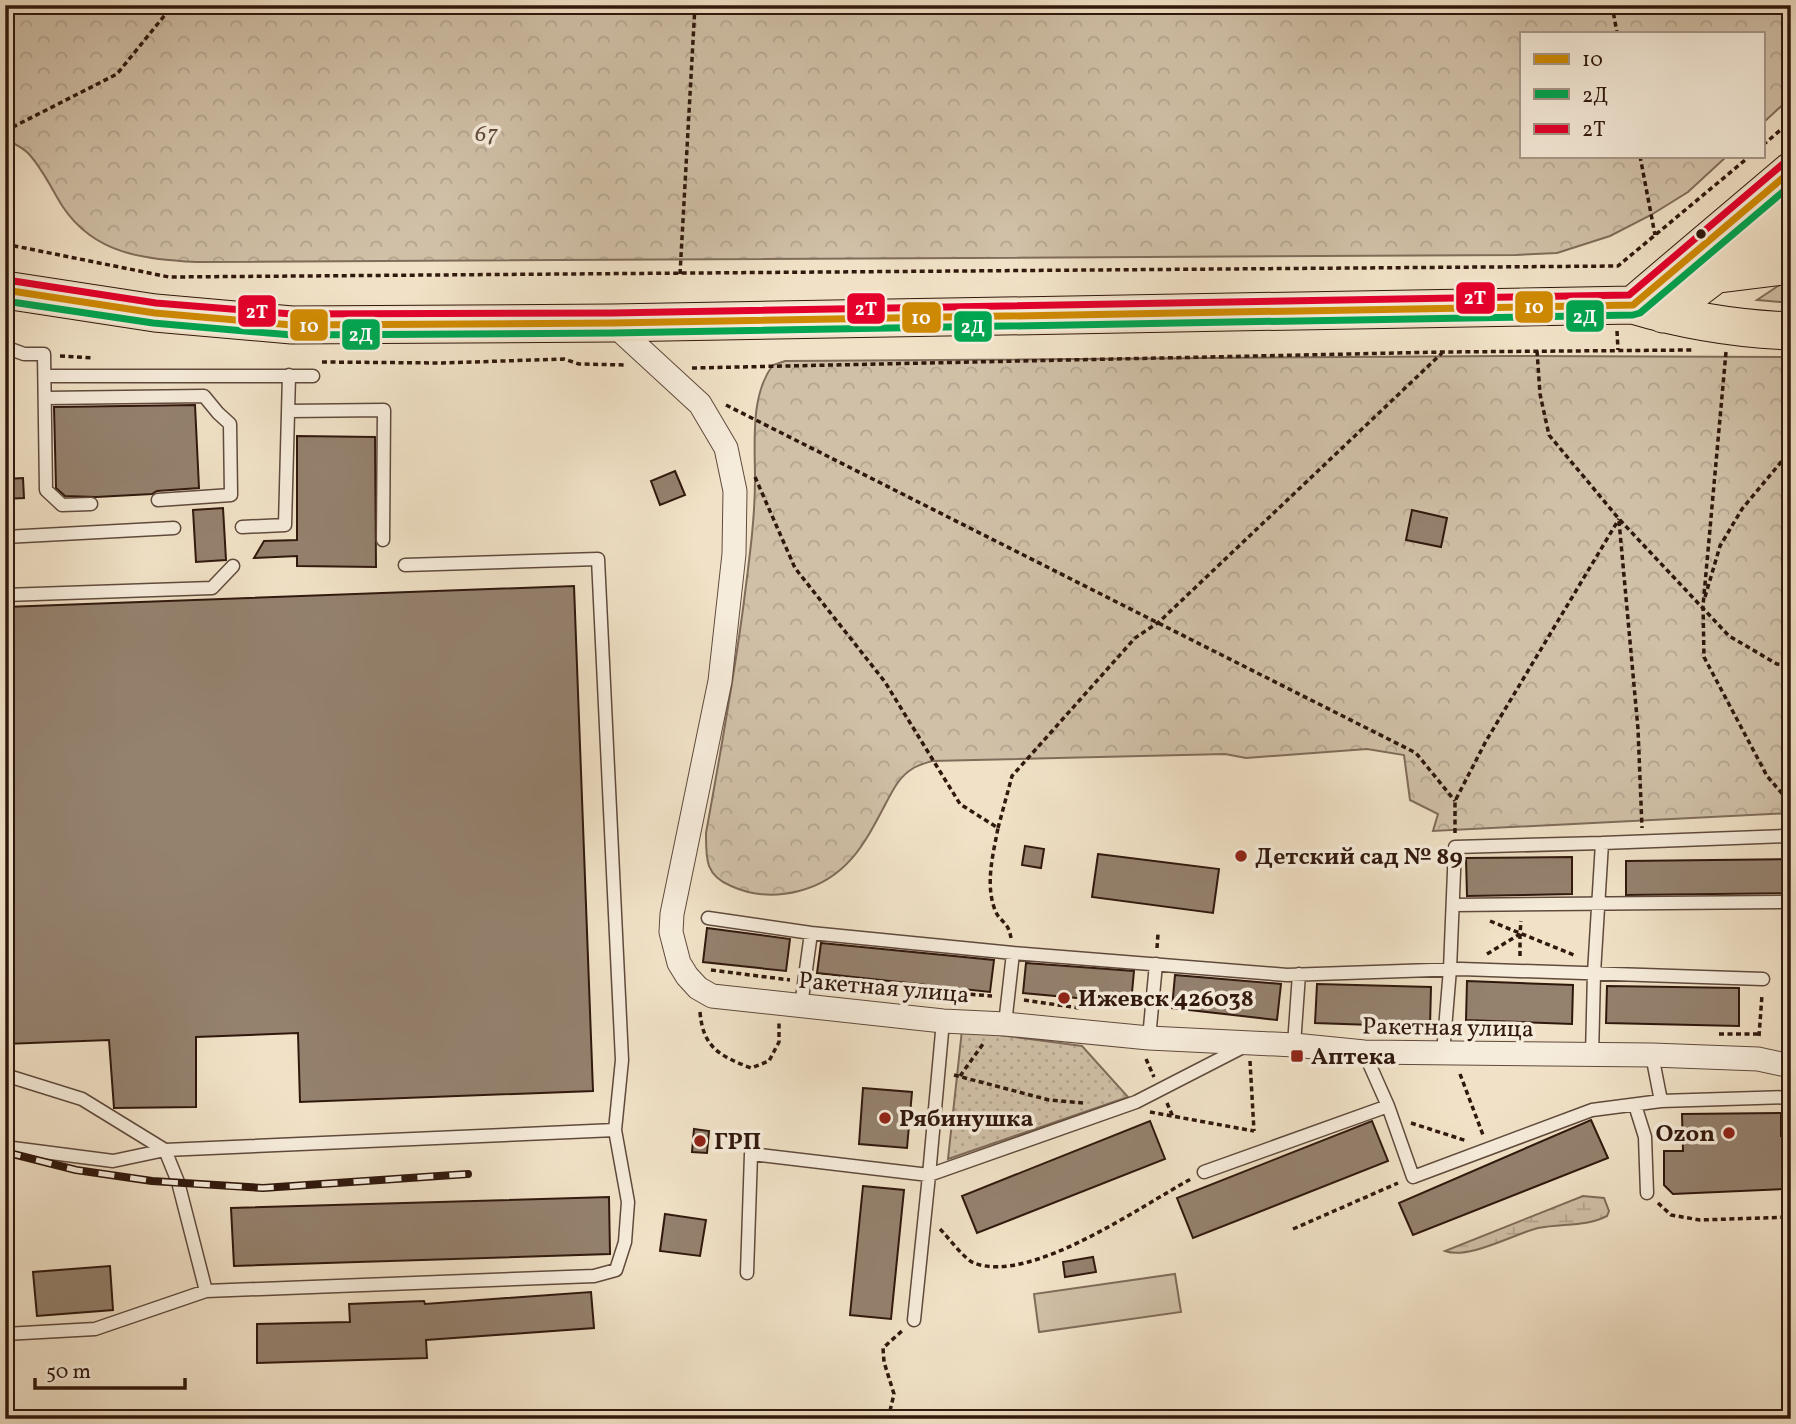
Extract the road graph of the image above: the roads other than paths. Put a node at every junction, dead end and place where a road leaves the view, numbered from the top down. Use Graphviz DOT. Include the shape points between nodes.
graph roads {
  1 [pos="1791,171"];
  2 [pos="1791,217"];
  3 [pos="1749,229"];
  4 [pos="1791,265"];
  5 [pos="1718,274"];
  6 [pos="8,299"];
  7 [pos="1653,300"];
  8 [pos="612,323"];
  9 [pos="1791,331"];
  10 [pos="5,347"];
  11 [pos="289,375"];
  12 [pos="46,376"];
  13 [pos="313,376"];
  14 [pos="46,398"];
  15 [pos="288,411"];
  16 [pos="158,500"];
  17 [pos="91,504"];
  18 [pos="242,527"];
  19 [pos="174,528"];
  20 [pos="5,537"];
  21 [pos="383,540"];
  22 [pos="405,565"];
  23 [pos="233,566"];
  24 [pos="5,595"];
  25 [pos="1791,838"];
  26 [pos="1602,843"];
  27 [pos="1791,902"];
  28 [pos="1599,903"];
  29 [pos="1453,905"];
  30 [pos="708,918"];
  31 [pos="811,933"];
  32 [pos="1013,953"];
  33 [pos="1156,964"];
  34 [pos="1595,968"];
  35 [pos="1456,969"];
  36 [pos="1299,974"];
  37 [pos="1763,979"];
  38 [pos="790,1005"];
  39 [pos="943,1021"];
  40 [pos="1005,1024"];
  41 [pos="1149,1038"];
  42 [pos="1249,1044"];
  43 [pos="1294,1045"];
  44 [pos="1364,1052"];
  45 [pos="1448,1053"];
  46 [pos="1652,1055"];
  47 [pos="1592,1056"];
  48 [pos="1791,1066"];
  49 [pos="5,1075"];
  50 [pos="1791,1097"];
  51 [pos="1661,1101"];
  52 [pos="1635,1105"];
  53 [pos="1390,1111"];
  54 [pos="615,1130"];
  55 [pos="5,1147"];
  56 [pos="165,1150"];
  57 [pos="1204,1172"];
  58 [pos="929,1175"];
  59 [pos="1647,1193"];
  60 [pos="747,1273"];
  61 [pos="206,1291"];
  62 [pos="914,1321"];
  63 [pos="5,1334"];
  1 -- 3 [label="main road"];
  2 -- 3 [label="main road"];
  3 -- 5 [label="main road"];
  3 -- 7 [label="main road"];
  4 -- 5 [label="main road"];
  5 -- 7 [label="main road"];
  6 -- 8 [label="main road" via="292,325"];
  7 -- 8 [label="main road"];
  7 -- 9 [label="main road" via="1717,323"];
  8 -- 38 [label="street, Ракетная улица" via="699,404 726,448 735,491 734,554 720,681 671,932 680,962 698,988 712,996"];
  10 -- 12 [label="lane" via="24,354 44,354"];
  11 -- 12 [label="lane"];
  11 -- 13 [label="lane"];
  11 -- 15 [label="lane"];
  12 -- 14 [label="lane"];
  14 -- 16 [label="lane" via="204,396 230,424 231,495"];
  14 -- 17 [label="lane" via="46,490 62,505"];
  15 -- 18 [label="lane" via="285,525"];
  15 -- 21 [label="lane" via="384,410"];
  19 -- 20 [label="lane"];
  22 -- 54 [label="lane" via="598,559 622,1060"];
  23 -- 24 [label="lane" via="212,589"];
  25 -- 26 [label="lane"];
  26 -- 28 [label="lane"];
  26 -- 29 [label="lane" via="1455,847"];
  27 -- 28 [label="lane"];
  28 -- 29 [label="lane"];
  28 -- 34 [label="lane"];
  29 -- 35 [label="lane"];
  30 -- 31 [label="lane"];
  31 -- 32 [label="lane"];
  31 -- 38 [label="lane"];
  32 -- 33 [label="lane"];
  32 -- 40 [label="lane"];
  33 -- 36 [label="lane"];
  33 -- 41 [label="lane"];
  34 -- 35 [label="lane"];
  34 -- 37 [label="lane"];
  34 -- 47 [label="lane"];
  35 -- 36 [label="lane"];
  35 -- 45 [label="lane"];
  36 -- 43 [label="lane"];
  38 -- 39 [label="street, Ракетная улица"];
  39 -- 40 [label="street, Ракетная улица"];
  39 -- 58 [label="lane"];
  40 -- 41 [label="street, Ракетная улица"];
  41 -- 42 [label="street, Ракетная улица"];
  42 -- 43 [label="street, Ракетная улица"];
  42 -- 58 [label="lane" via="1136,1102"];
  43 -- 44 [label="street, Ракетная улица"];
  44 -- 45 [label="street, Ракетная улица"];
  44 -- 53 [label="lane"];
  45 -- 47 [label="street, Ракетная улица"];
  46 -- 47 [label="street, Ракетная улица"];
  46 -- 48 [label="street, Ракетная улица" via="1758,1059"];
  46 -- 51 [label="lane"];
  49 -- 56 [label="lane" via="82,1099"];
  50 -- 51 [label="lane"];
  51 -- 52 [label="lane"];
  52 -- 53 [label="lane" via="1592,1110 1413,1177"];
  52 -- 59 [label="lane" via="1645,1138"];
  53 -- 57 [label="lane"];
  54 -- 56 [label="lane"];
  54 -- 61 [label="lane" via="628,1202 625,1242 616,1270 594,1276"];
  55 -- 56 [label="lane" via="113,1161"];
  56 -- 61 [label="lane" via="178,1182"];
  58 -- 60 [label="lane" via="751,1154"];
  58 -- 62 [label="lane"];
  61 -- 63 [label="lane" via="95,1329"];
}
